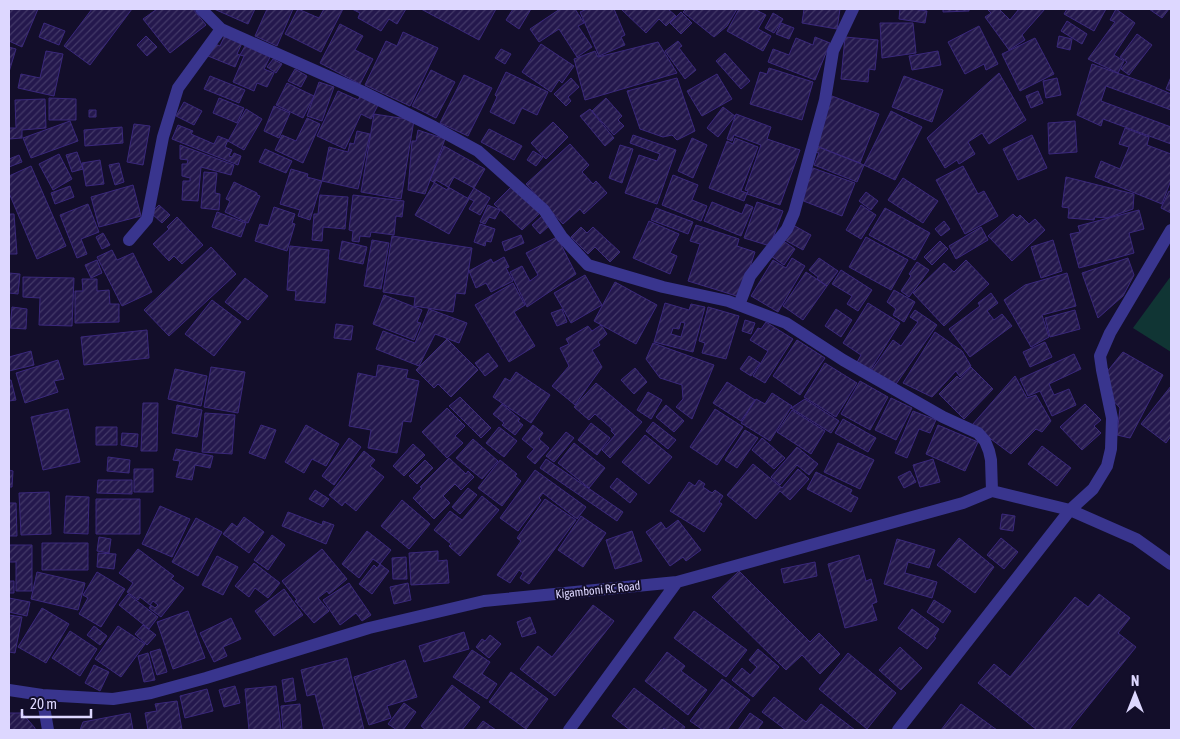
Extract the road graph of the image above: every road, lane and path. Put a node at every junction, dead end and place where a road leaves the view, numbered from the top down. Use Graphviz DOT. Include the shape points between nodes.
graph roads {
  1 [pos="201,9"];
  2 [pos="853,9"];
  3 [pos="221,29"];
  4 [pos="1171,230"];
  5 [pos="129,240"];
  6 [pos="739,305"];
  7 [pos="992,491"];
  8 [pos="1070,510"];
  9 [pos="1171,564"];
  10 [pos="677,582"];
  11 [pos="9,690"];
  12 [pos="42,695"];
  13 [pos="48,730"];
  14 [pos="570,730"];
  15 [pos="898,730"];
  1 -- 3 [label="street"];
  2 -- 6 [label="street" via="833,51 825,100 794,213 787,229 750,276"];
  3 -- 5 [label="street" via="178,88 163,137 148,220"];
  3 -- 6 [label="street" via="361,91 478,151 544,210 562,237 588,265"];
  4 -- 8 [label="street" via="1110,332 1100,356 1112,418 1111,449 1107,466 1093,489"];
  6 -- 7 [label="street" via="786,323 843,360 943,417 978,433 985,441 992,460"];
  7 -- 8 [label="street"];
  7 -- 10 [label="street, Kigamboni RC Road" via="963,503"];
  8 -- 9 [label="street" via="1136,538"];
  8 -- 15 [label="street"];
  10 -- 12 [label="street, Kigamboni RC Road" via="484,601 369,628 151,693 113,699"];
  10 -- 14 [label="street"];
  11 -- 12 [label="street, Kigamboni RC Road"];
  12 -- 13 [label="street"];
}
